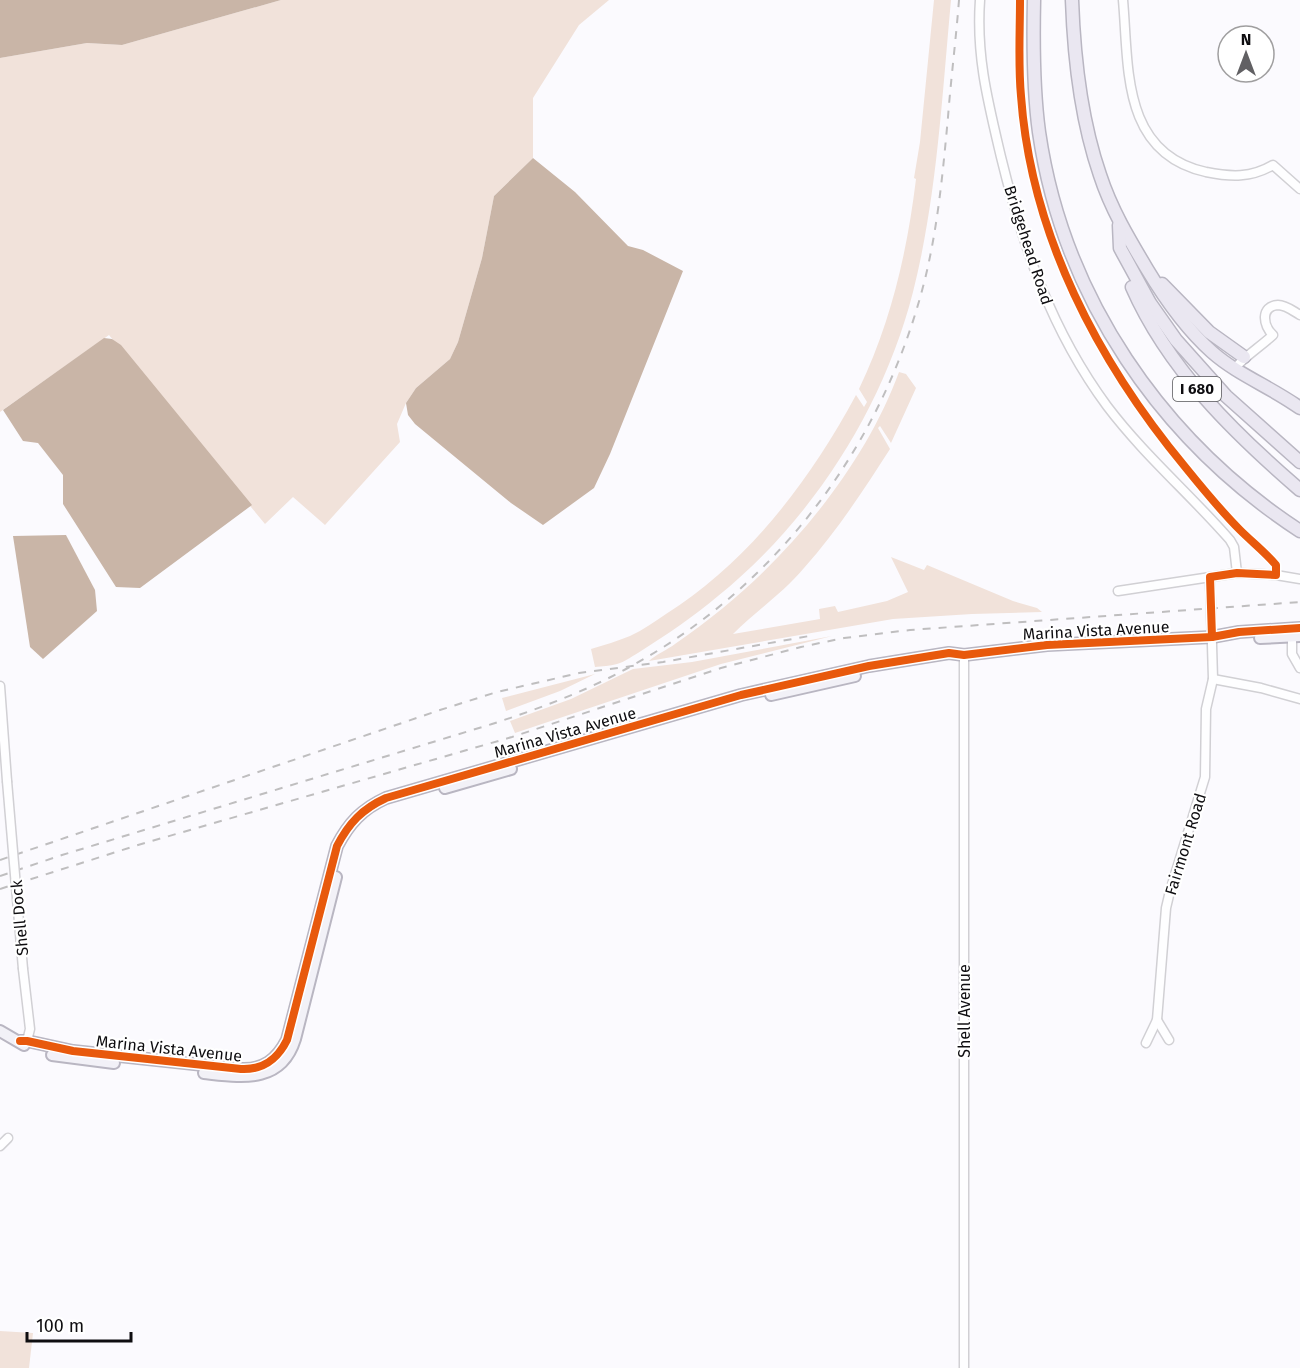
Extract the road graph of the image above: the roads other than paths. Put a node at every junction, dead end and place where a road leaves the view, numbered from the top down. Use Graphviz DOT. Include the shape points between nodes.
graph roads {
  1 [pos="980,0"];
  2 [pos="1034,0"];
  3 [pos="1072,0"];
  4 [pos="1123,0"];
  5 [pos="1300,189"];
  6 [pos="1119,221"];
  7 [pos="1128,264"];
  8 [pos="1149,273"];
  9 [pos="1300,315"];
  10 [pos="1244,357"];
  11 [pos="1234,369"];
  12 [pos="1300,408"];
  13 [pos="1300,462"];
  14 [pos="1300,490"];
  15 [pos="1300,531"];
  16 [pos="1237,573"];
  17 [pos="1210,577"];
  18 [pos="1300,579"];
  19 [pos="1118,591"];
  20 [pos="1300,628"];
  21 [pos="1296,636"];
  22 [pos="1212,637"];
  23 [pos="964,655"];
  24 [pos="1300,668"];
  25 [pos="1213,680"];
  26 [pos="0,686"];
  27 [pos="1300,699"];
  28 [pos="1157,1020"];
  29 [pos="0,1031"];
  30 [pos="1169,1040"];
  31 [pos="23,1041"];
  32 [pos="1146,1043"];
  33 [pos="8,1138"];
  34 [pos="0,1146"];
  35 [pos="964,1368"];
  1 -- 16 [label="street, Bridgehead Road" via="978,42 991,116 1014,207 1048,306 1106,404 1146,453 1230,540"];
  2 -- 15 [label="highway, I 680" via="1034,71 1042,153 1061,225 1092,302 1134,372 1176,425 1235,483"];
  3 -- 6 [label="highway, I 680" via="1086,118 1100,176"];
  4 -- 5 [label="street" via="1134,105 1150,136 1171,156 1202,171 1243,176 1273,165"];
  6 -- 7 [label="highway, I 680" via="1120,248"];
  6 -- 8 [label="highway, I 680"];
  7 -- 13 [label="highway, I 680" via="1158,315 1200,369"];
  7 -- 14 [label="highway, I 680" via="1136,296 1187,376 1241,437"];
  8 -- 10 [label="highway" via="1215,337"];
  8 -- 11 [label="highway, I 680" via="1190,330"];
  9 -- 10 [label="street" via="1282,306 1272,307 1264,321 1272,335"];
  10 -- 11 [label="street"];
  11 -- 12 [label="highway, I 680"];
  16 -- 17 [label="street"];
  16 -- 18 [label="street"];
  17 -- 19 [label="street"];
  17 -- 22 [label="street, Fairmont Road"];
  20 -- 22 [label="main road, Marina Vista Avenue"];
  21 -- 22 [label="main road, Marina Vista Avenue"];
  21 -- 24 [label="street" via="1292,654"];
  22 -- 23 [label="main road, Marina Vista Avenue" via="1047,645"];
  22 -- 25 [label="street, Fairmont Road"];
  23 -- 31 [label="main road, Marina Vista Avenue" via="949,653 869,666 741,695 373,804 351,822 337,846 287,1040 278,1056 263,1066 250,1070 73,1052"];
  23 -- 35 [label="street, Shell Avenue"];
  25 -- 27 [label="street"];
  25 -- 28 [label="street, Fairmont Road" via="1206,709 1205,777 1166,908"];
  26 -- 31 [label="street, Shell Dock, bridge" via="30,1029"];
  28 -- 30 [label="street"];
  28 -- 32 [label="street, Fairmont Road"];
  29 -- 31 [label="main road, Marina Vista Avenue"];
  33 -- 34 [label="street"];
}
